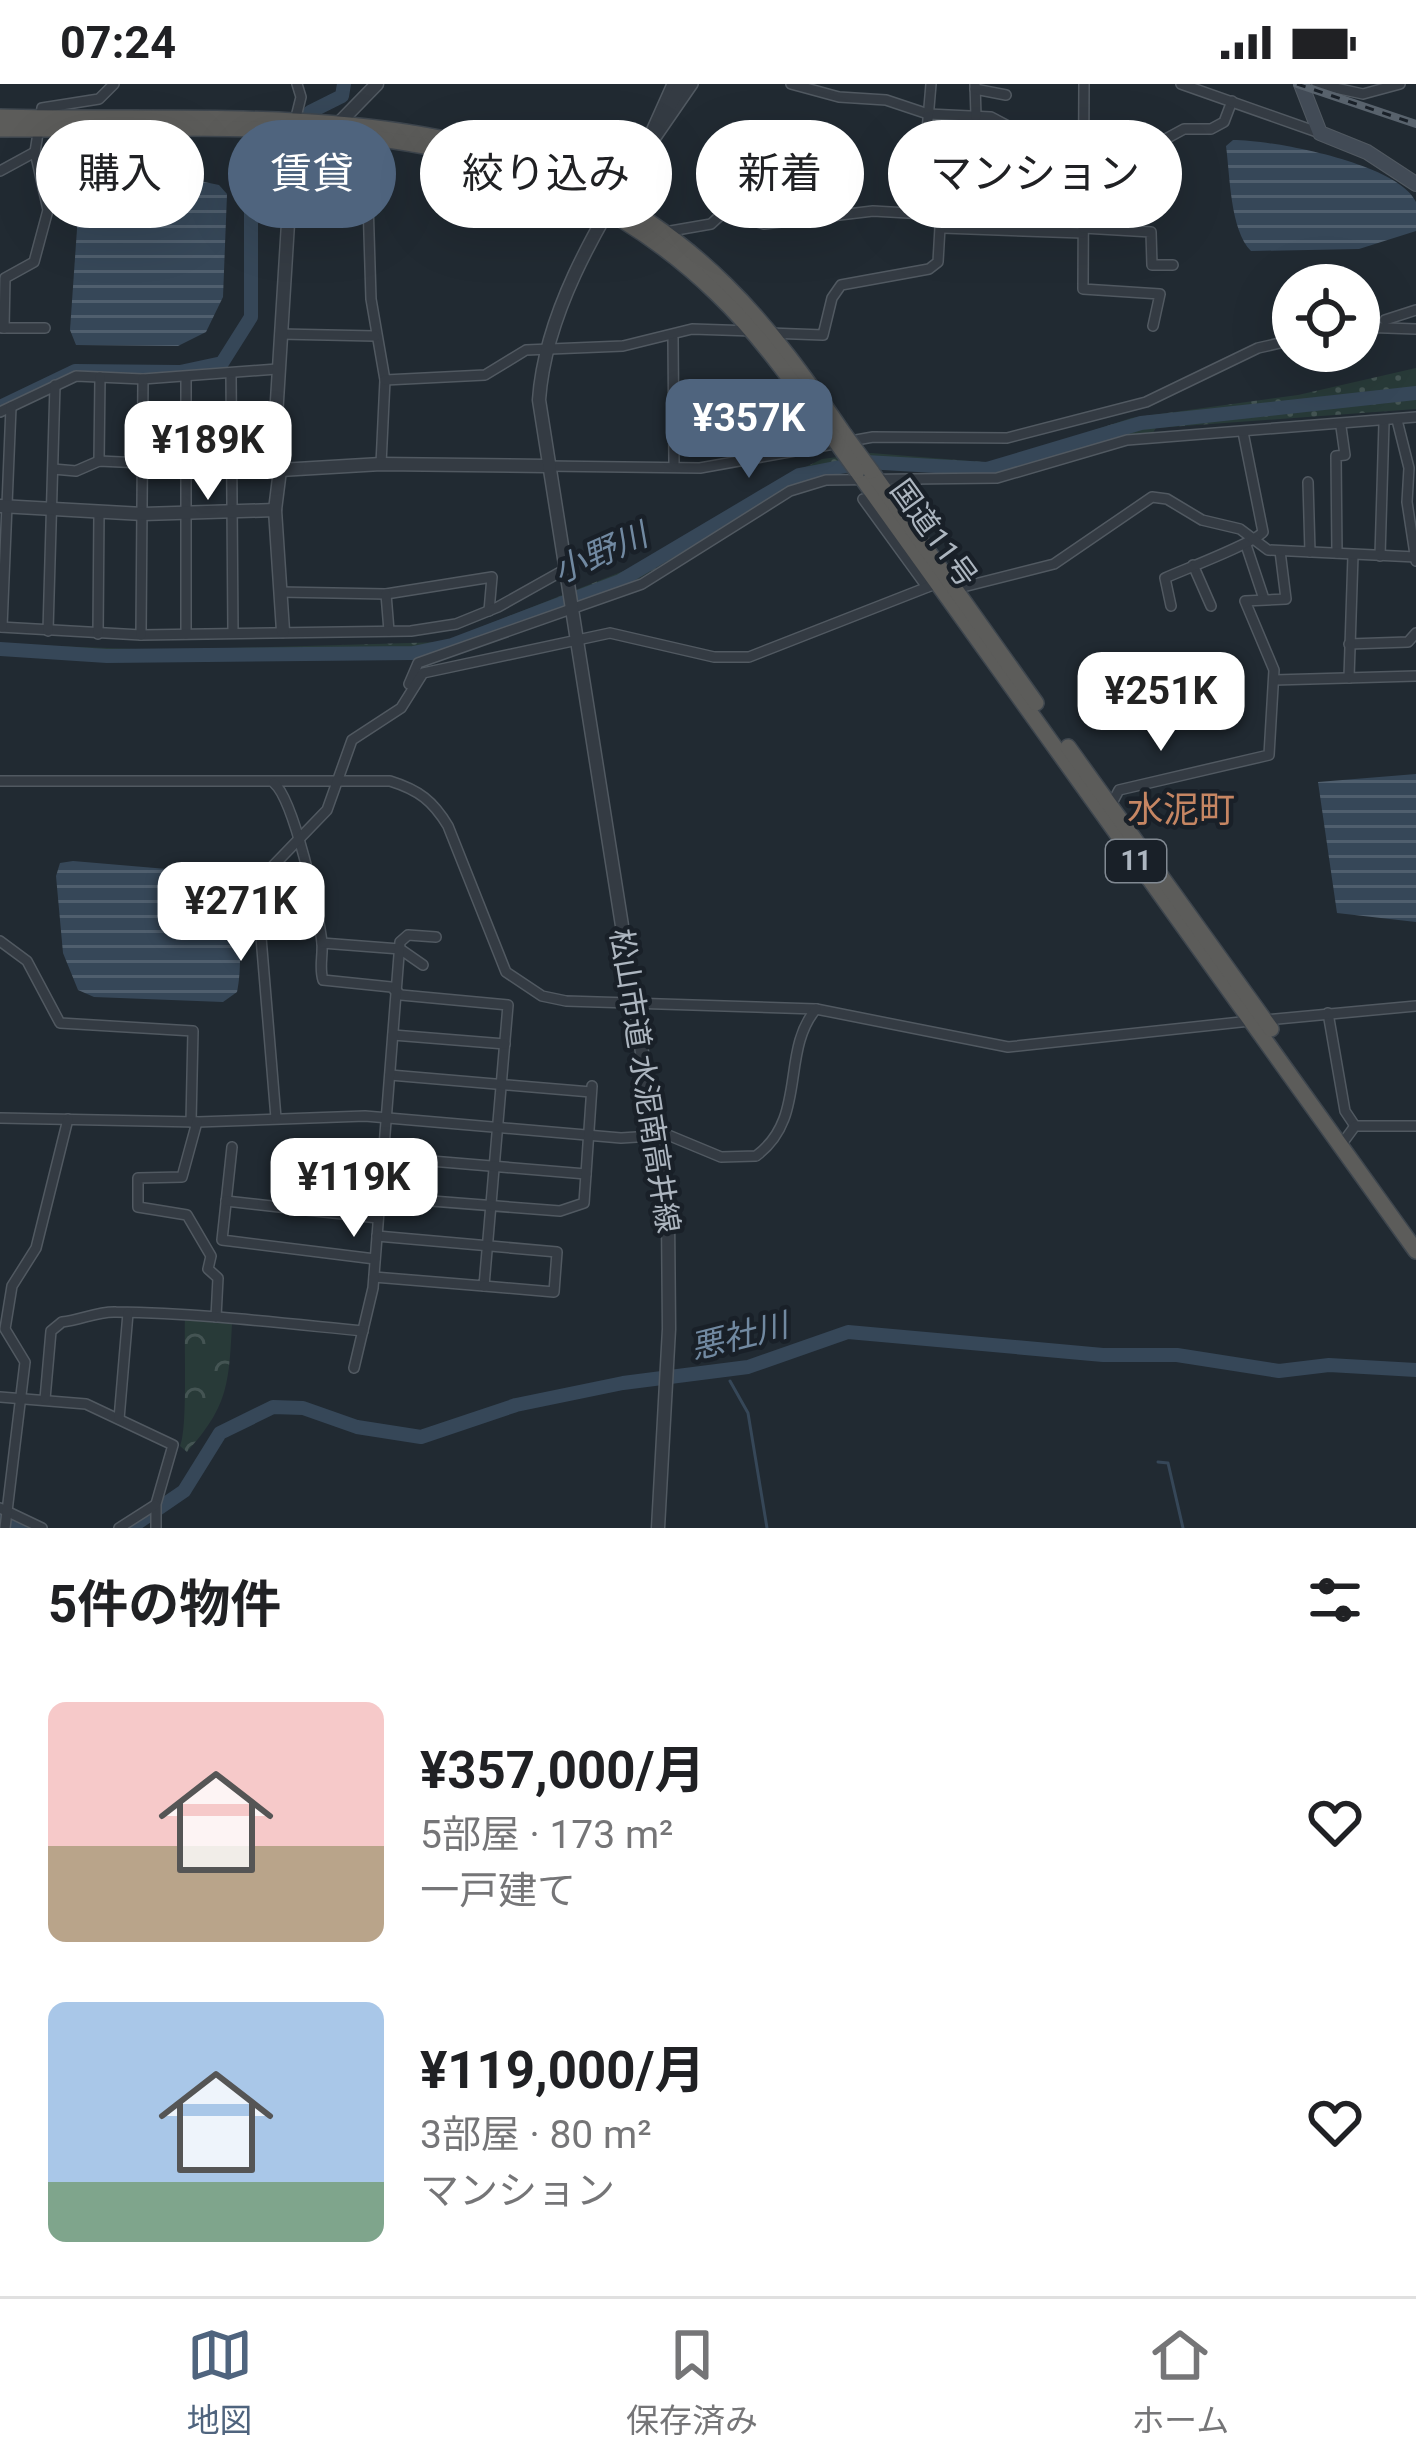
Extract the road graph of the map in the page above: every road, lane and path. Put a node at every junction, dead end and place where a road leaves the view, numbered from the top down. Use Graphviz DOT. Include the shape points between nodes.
graph roads {
  1 [pos="113,84"];
  2 [pos="297,84"];
  3 [pos="377,84"];
  4 [pos="672,84"];
  5 [pos="682,84"];
  6 [pos="693,84"];
  7 [pos="791,84"];
  8 [pos="932,84"];
  9 [pos="1084,84"];
  10 [pos="1181,84"];
  11 [pos="1301,84"];
  12 [pos="1317,84"];
  13 [pos="1400,84"];
  14 [pos="975,87"];
  15 [pos="1200,87"];
  16 [pos="993,88"];
  17 [pos="1006,95"];
  18 [pos="1232,101"];
  19 [pos="928,114"];
  20 [pos="976,116"];
  21 [pos="0,117"];
  22 [pos="41,120"];
  23 [pos="296,120"];
  24 [pos="345,120"];
  25 [pos="658,120"];
  26 [pos="662,120"];
  27 [pos="672,120"];
  28 [pos="928,120"];
  29 [pos="988,120"];
  30 [pos="1085,120"];
  31 [pos="36,123"];
  32 [pos="36,124"];
  33 [pos="0,129"];
  34 [pos="1182,130"];
  35 [pos="1320,133"];
  36 [pos="36,146"];
  37 [pos="35,152"];
  38 [pos="0,171"];
  39 [pos="1416,184"];
  40 [pos="888,213"];
  41 [pos="288,228"];
  42 [pos="371,228"];
  43 [pos="603,228"];
  44 [pos="645,228"];
  45 [pos="943,228"];
  46 [pos="1012,228"];
  47 [pos="1135,229"];
  48 [pos="1082,230"];
  49 [pos="660,238"];
  50 [pos="1160,294"];
  51 [pos="1416,310"];
  52 [pos="1380,321"];
  53 [pos="1153,326"];
  54 [pos="1380,327"];
  55 [pos="2,328"];
  56 [pos="45,328"];
  57 [pos="1416,329"];
  58 [pos="752,331"];
  59 [pos="280,334"];
  60 [pos="772,334"];
  61 [pos="376,335"];
  62 [pos="673,338"];
  63 [pos="1272,345"];
  64 [pos="546,350"];
  65 [pos="277,369"];
  66 [pos="230,374"];
  67 [pos="100,377"];
  68 [pos="186,377"];
  69 [pos="143,380"];
  70 [pos="385,380"];
  71 [pos="55,386"];
  72 [pos="5,410"];
  73 [pos="1416,416"];
  74 [pos="1397,419"];
  75 [pos="1384,423"];
  76 [pos="1341,427"];
  77 [pos="1243,432"];
  78 [pos="838,435"];
  79 [pos="100,461"];
  80 [pos="143,464"];
  81 [pos="381,464"];
  82 [pos="674,464"];
  83 [pos="5,466"];
  84 [pos="546,466"];
  85 [pos="52,469"];
  86 [pos="280,470"];
  87 [pos="866,474"];
  88 [pos="928,475"];
  89 [pos="1309,482"];
  90 [pos="894,488"];
  91 [pos="863,499"];
  92 [pos="5,506"];
  93 [pos="51,508"];
  94 [pos="274,510"];
  95 [pos="99,511"];
  96 [pos="231,511"];
  97 [pos="186,512"];
  98 [pos="142,514"];
  99 [pos="1251,543"];
  100 [pos="3,547"];
  101 [pos="1280,551"];
  102 [pos="1310,552"];
  103 [pos="1337,553"];
  104 [pos="1353,555"];
  105 [pos="1380,556"];
  106 [pos="1415,558"];
  107 [pos="1193,565"];
  108 [pos="564,570"];
  109 [pos="2,586"];
  110 [pos="940,586"];
  111 [pos="280,592"];
  112 [pos="386,594"];
  113 [pos="1264,599"];
  114 [pos="1171,606"];
  115 [pos="1211,606"];
  116 [pos="570,608"];
  117 [pos="489,611"];
  118 [pos="1,627"];
  119 [pos="48,631"];
  120 [pos="283,631"];
  121 [pos="389,631"];
  122 [pos="233,632"];
  123 [pos="1416,633"];
  124 [pos="98,634"];
  125 [pos="186,634"];
  126 [pos="141,635"];
  127 [pos="574,638"];
  128 [pos="1349,644"];
  129 [pos="1416,676"];
  130 [pos="1348,678"];
  131 [pos="1274,680"];
  132 [pos="409,689"];
  133 [pos="0,782"];
  134 [pos="336,782"];
  135 [pos="274,783"];
  136 [pos="1108,812"];
  137 [pos="297,843"];
  138 [pos="436,937"];
  139 [pos="0,941"];
  140 [pos="322,943"];
  141 [pos="400,950"];
  142 [pos="423,965"];
  143 [pos="397,992"];
  144 [pos="634,1004"];
  145 [pos="1416,1006"];
  146 [pos="815,1009"];
  147 [pos="1328,1013"];
  148 [pos="1258,1020"];
  149 [pos="393,1035"];
  150 [pos="505,1045"];
  151 [pos="390,1075"];
  152 [pos="502,1084"];
  153 [pos="0,1118"];
  154 [pos="276,1118"];
  155 [pos="386,1118"];
  156 [pos="68,1119"];
  157 [pos="194,1122"];
  158 [pos="1416,1126"];
  159 [pos="498,1127"];
  160 [pos="589,1134"];
  161 [pos="657,1135"];
  162 [pos="1348,1136"];
  163 [pos="232,1148"];
  164 [pos="383,1157"];
  165 [pos="495,1167"];
  166 [pos="586,1174"];
  167 [pos="380,1197"];
  168 [pos="226,1201"];
  169 [pos="492,1206"];
  170 [pos="378,1218"];
  171 [pos="1416,1234"];
  172 [pos="377,1236"];
  173 [pos="200,1239"];
  174 [pos="222,1240"];
  175 [pos="488,1245"];
  176 [pos="1416,1251"];
  177 [pos="375,1258"];
  178 [pos="374,1277"];
  179 [pos="484,1286"];
  180 [pos="128,1313"];
  181 [pos="216,1317"];
  182 [pos="3,1329"];
  183 [pos="363,1331"];
  184 [pos="354,1368"];
  185 [pos="0,1397"];
  186 [pos="21,1398"];
  187 [pos="45,1399"];
  188 [pos="119,1419"];
  189 [pos="156,1506"];
  190 [pos="5,1517"];
  191 [pos="156,1525"];
  192 [pos="42,1528"];
  193 [pos="119,1528"];
  194 [pos="658,1528"];
  1 -- 22 [label="street" via="94,101 46,106"];
  2 -- 23 [label="street"];
  3 -- 24 [label="street"];
  4 -- 25 [label="street"];
  5 -- 26 [label="street, 松山市道 水泥南高井線"];
  6 -- 27 [label="street"];
  7 -- 19 [label="street"];
  8 -- 19 [label="street"];
  9 -- 30 [label="street"];
  10 -- 15 [label="street"];
  11 -- 35 [label="main road"];
  12 -- 13 [label="street" via="1363,94"];
  14 -- 16 [label="street"];
  14 -- 20 [label="street"];
  15 -- 18 [label="street"];
  16 -- 17 [label="street"];
  18 -- 34 [label="street" via="1224,122"];
  18 -- 35 [label="street"];
  19 -- 20 [label="street"];
  19 -- 28 [label="street"];
  20 -- 29 [label="street"];
  21 -- 31 [label="highway, 国道11号 / 11"];
  32 -- 33 [label="highway, 国道11号 / 11"];
  35 -- 39 [label="main road"];
  36 -- 37 [label="street"];
  37 -- 38 [label="street"];
  37 -- 55 [label="street" via="46,228 34,262 4,278"];
  40 -- 49 [label="street" via="764,224 724,212 711,224"];
  41 -- 59 [label="street"];
  42 -- 61 [label="street"];
  43 -- 64 [label="street, 松山市道 水泥南高井線"];
  44 -- 49 [label="highway, 国道11号 / 11"];
  45 -- 60 [label="street" via="935,266 837,289 823,335"];
  46 -- 48 [label="street" via="1028,235"];
  47 -- 48 [label="street"];
  47 -- 50 [label="street" via="1151,232 1152,265 1167,265"];
  48 -- 50 [label="street" via="1083,289"];
  49 -- 58 [label="highway, 国道11号 / 11"];
  49 -- 60 [label="highway, 国道11号 / 11" via="724,283"];
  50 -- 53 [label="street"];
  51 -- 52 [label="street"];
  54 -- 57 [label="street"];
  55 -- 56 [label="street"];
  58 -- 60 [label="street"];
  58 -- 62 [label="street" via="692,329"];
  58 -- 78 [label="highway, 国道11号 / 11"];
  59 -- 61 [label="street"];
  59 -- 65 [label="street"];
  60 -- 78 [label="highway, 国道11号 / 11"];
  61 -- 70 [label="street"];
  62 -- 64 [label="street"];
  62 -- 82 [label="street"];
  63 -- 82 [label="street" via="1146,402 1007,438 872,437 715,466"];
  64 -- 70 [label="street" via="526,350 485,375"];
  64 -- 84 [label="street, 松山市道 水泥南高井線" via="539,400"];
  65 -- 66 [label="street"];
  65 -- 86 [label="street" via="273,465"];
  66 -- 68 [label="street"];
  66 -- 96 [label="street"];
  67 -- 69 [label="street"];
  67 -- 71 [label="street"];
  67 -- 79 [label="street"];
  68 -- 69 [label="street"];
  68 -- 97 [label="street"];
  69 -- 80 [label="street"];
  70 -- 81 [label="street"];
  71 -- 72 [label="street"];
  71 -- 85 [label="street"];
  72 -- 83 [label="street"];
  73 -- 74 [label="street"];
  74 -- 75 [label="street"];
  74 -- 106 [label="street"];
  75 -- 76 [label="street"];
  75 -- 105 [label="street"];
  76 -- 77 [label="street"];
  76 -- 103 [label="street"];
  77 -- 88 [label="street" via="1111,443 997,478"];
  77 -- 99 [label="street" via="1263,532"];
  78 -- 87 [label="highway, 国道11号 / 11, bridge"];
  79 -- 80 [label="street"];
  79 -- 85 [label="street"];
  80 -- 98 [label="street"];
  81 -- 84 [label="street"];
  81 -- 86 [label="street"];
  82 -- 84 [label="street"];
  83 -- 92 [label="street"];
  84 -- 108 [label="street, 松山市道 水泥南高井線"];
  85 -- 93 [label="street"];
  86 -- 94 [label="street"];
  87 -- 88 [label="street"];
  87 -- 110 [label="highway, 国道11号 / 11"];
  87 -- 116 [label="street" via="790,491 685,561"];
  88 -- 90 [label="street"];
  89 -- 102 [label="street"];
  91 -- 110 [label="street"];
  92 -- 93 [label="street"];
  92 -- 100 [label="street"];
  93 -- 95 [label="street"];
  93 -- 119 [label="street"];
  94 -- 96 [label="street"];
  94 -- 111 [label="street"];
  95 -- 98 [label="street"];
  95 -- 124 [label="street"];
  96 -- 97 [label="street"];
  96 -- 122 [label="street"];
  97 -- 98 [label="street"];
  97 -- 125 [label="street"];
  98 -- 126 [label="street"];
  99 -- 101 [label="street"];
  99 -- 107 [label="street"];
  99 -- 110 [label="street" via="1240,529 1152,497 1054,564"];
  99 -- 113 [label="street"];
  100 -- 109 [label="street"];
  101 -- 102 [label="street"];
  101 -- 113 [label="street" via="1286,598"];
  102 -- 103 [label="street"];
  103 -- 104 [label="street"];
  104 -- 105 [label="street"];
  104 -- 128 [label="street"];
  105 -- 106 [label="street"];
  107 -- 114 [label="street" via="1165,578"];
  107 -- 115 [label="street"];
  108 -- 116 [label="street, 松山市道 水泥南高井線"];
  108 -- 117 [label="street"];
  109 -- 118 [label="street"];
  110 -- 127 [label="street" via="749,657 610,633"];
  110 -- 136 [label="highway, 国道11号 / 11"];
  111 -- 112 [label="street"];
  111 -- 120 [label="street"];
  112 -- 117 [label="street" via="492,577"];
  112 -- 121 [label="street"];
  113 -- 131 [label="street" via="1245,601"];
  116 -- 127 [label="street, 松山市道 水泥南高井線"];
  116 -- 132 [label="street" via="424,661"];
  117 -- 121 [label="street" via="456,624"];
  118 -- 119 [label="street"];
  119 -- 124 [label="street"];
  120 -- 121 [label="street"];
  120 -- 122 [label="street"];
  122 -- 125 [label="street"];
  123 -- 128 [label="street" via="1408,642"];
  124 -- 126 [label="street"];
  125 -- 126 [label="street"];
  127 -- 132 [label="street" via="431,669"];
  127 -- 144 [label="street, 松山市道 水泥南高井線"];
  128 -- 130 [label="street"];
  129 -- 130 [label="street"];
  130 -- 131 [label="street"];
  131 -- 136 [label="street" via="1266,759 1119,790"];
  132 -- 134 [label="street" via="392,716 352,740"];
  133 -- 135 [label="street"];
  134 -- 135 [label="street"];
  134 -- 137 [label="street" via="327,810"];
  134 -- 144 [label="street" via="390,782 435,805 506,972 542,996"];
  135 -- 137 [label="street" via="285,792"];
  136 -- 148 [label="highway, 国道11号 / 11"];
  137 -- 140 [label="street"];
  137 -- 154 [label="street" via="271,868 260,926"];
  138 -- 141 [label="street" via="408,934"];
  139 -- 157 [label="street" via="27,961 60,1023 193,1031"];
  140 -- 141 [label="street"];
  140 -- 143 [label="street" via="323,980"];
  141 -- 142 [label="street"];
  141 -- 143 [label="street"];
  143 -- 149 [label="street"];
  143 -- 150 [label="street" via="508,1006"];
  144 -- 146 [label="street"];
  144 -- 161 [label="street, 松山市道 水泥南高井線"];
  145 -- 147 [label="street"];
  146 -- 148 [label="street" via="1008,1046"];
  146 -- 161 [label="street" via="801,1027 791,1106 764,1151 721,1157"];
  147 -- 148 [label="street"];
  147 -- 162 [label="street"];
  148 -- 162 [label="highway, 国道11号 / 11"];
  149 -- 150 [label="street"];
  149 -- 151 [label="street"];
  150 -- 152 [label="street"];
  151 -- 152 [label="street"];
  151 -- 155 [label="street"];
  152 -- 159 [label="street"];
  152 -- 160 [label="street" via="591,1089"];
  153 -- 156 [label="street"];
  154 -- 155 [label="street"];
  154 -- 157 [label="street"];
  155 -- 159 [label="street"];
  155 -- 164 [label="street"];
  156 -- 157 [label="street"];
  156 -- 182 [label="street" via="36,1248 12,1286"];
  157 -- 173 [label="street" via="182,1177 138,1178 138,1207 187,1215"];
  158 -- 162 [label="street"];
  159 -- 160 [label="street"];
  159 -- 165 [label="street"];
  160 -- 161 [label="street"];
  160 -- 166 [label="street"];
  161 -- 194 [label="street, 松山市道 水泥南高井線" via="671,1252"];
  162 -- 171 [label="highway, 国道11号 / 11"];
  162 -- 176 [label="highway, 国道11号 / 11"];
  163 -- 168 [label="street"];
  164 -- 165 [label="street"];
  164 -- 167 [label="street"];
  165 -- 166 [label="street"];
  165 -- 169 [label="street"];
  166 -- 169 [label="street" via="584,1203 560,1210"];
  167 -- 169 [label="street"];
  167 -- 170 [label="street"];
  168 -- 170 [label="street"];
  168 -- 174 [label="street"];
  169 -- 175 [label="street"];
  170 -- 172 [label="street"];
  172 -- 175 [label="street"];
  172 -- 177 [label="street"];
  173 -- 174 [label="street"];
  173 -- 181 [label="street" via="211,1256 208,1270 218,1277"];
  174 -- 177 [label="street"];
  175 -- 179 [label="street"];
  175 -- 179 [label="street" via="557,1252 554,1292"];
  177 -- 178 [label="street"];
  178 -- 179 [label="street"];
  178 -- 183 [label="street"];
  180 -- 181 [label="street"];
  180 -- 187 [label="street" via="55,1324"];
  180 -- 188 [label="street"];
  181 -- 183 [label="street"];
  182 -- 186 [label="street" via="24,1353"];
  183 -- 184 [label="street"];
  185 -- 186 [label="street"];
  186 -- 187 [label="street"];
  186 -- 190 [label="street"];
  187 -- 188 [label="street"];
  188 -- 189 [label="street" via="173,1445"];
  189 -- 191 [label="street"];
  189 -- 193 [label="street"];
  190 -- 192 [label="street"];
}
